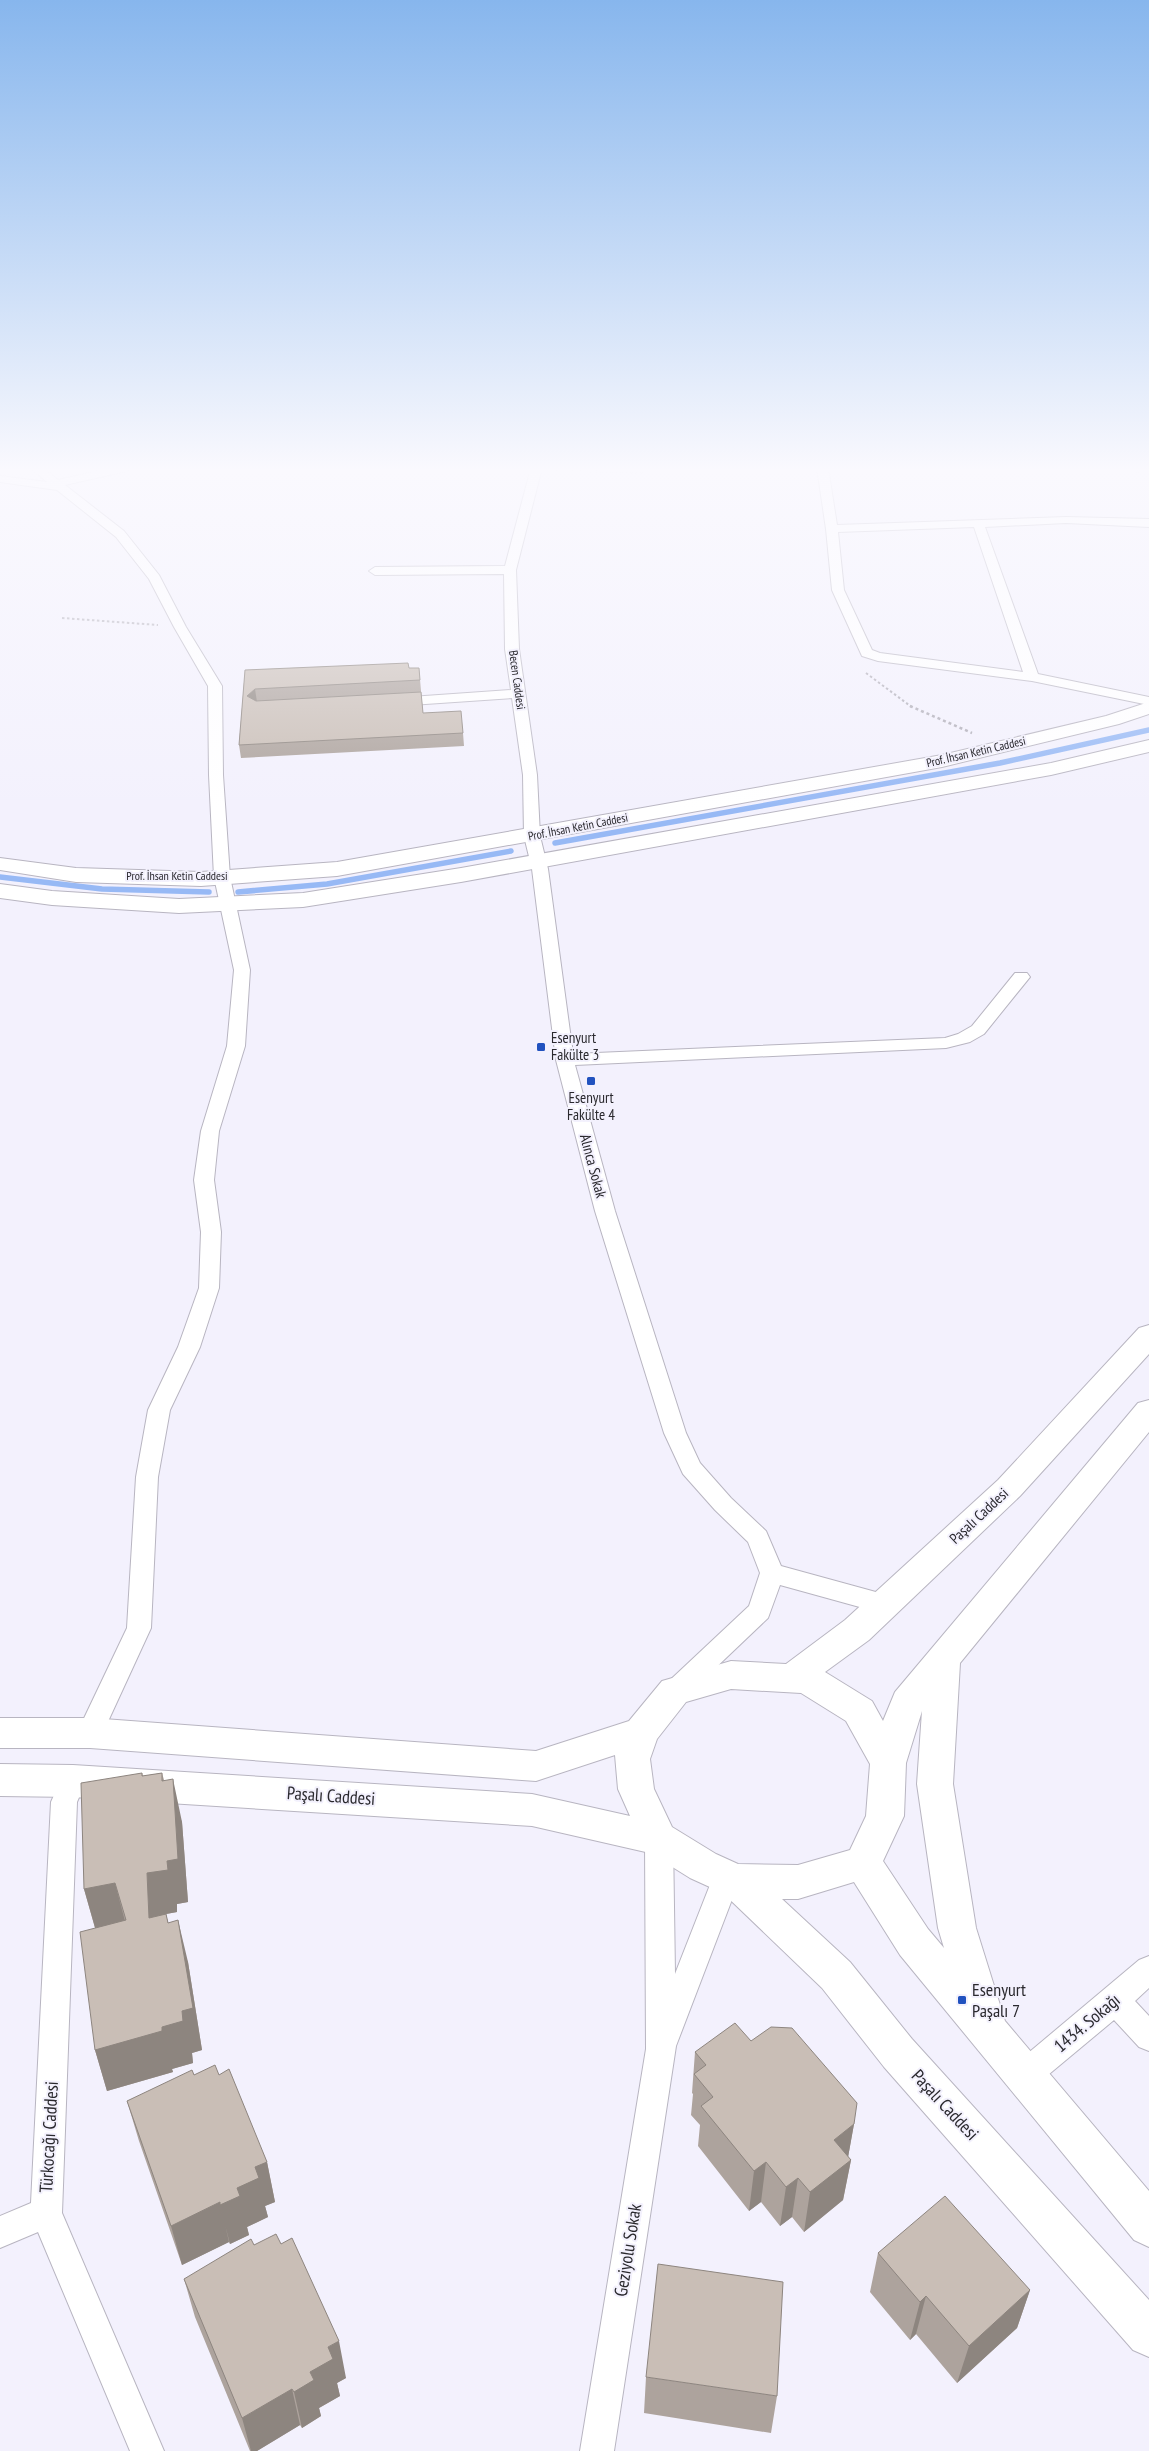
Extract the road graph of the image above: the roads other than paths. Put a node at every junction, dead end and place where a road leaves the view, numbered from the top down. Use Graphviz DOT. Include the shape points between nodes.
graph roads {
  1 [pos="156,582"];
  2 [pos="510,582"];
  3 [pos="837,582"];
  4 [pos="999,582"];
  5 [pos="1032,677"];
  6 [pos="518,694"];
  7 [pos="1149,701"];
  8 [pos="385,702"];
  9 [pos="1149,708"];
  10 [pos="1149,746"];
  11 [pos="532,836"];
  12 [pos="539,862"];
  13 [pos="0,864"];
  14 [pos="222,877"];
  15 [pos="0,891"];
  16 [pos="228,904"];
  17 [pos="1021,977"];
  18 [pos="565,1060"];
  19 [pos="1149,1335"];
  20 [pos="1149,1411"];
  21 [pos="772,1573"];
  22 [pos="885,1604"];
  23 [pos="943,1658"];
  24 [pos="792,1678"];
  25 [pos="674,1691"];
  26 [pos="641,1732"];
  27 [pos="0,1733"];
  28 [pos="90,1733"];
  29 [pos="888,1763"];
  30 [pos="0,1780"];
  31 [pos="68,1791"];
  32 [pos="659,1839"];
  33 [pos="863,1864"];
  34 [pos="731,1879"];
  35 [pos="1149,1969"];
  36 [pos="1115,2000"];
  37 [pos="990,2033"];
  38 [pos="1149,2037"];
  39 [pos="660,2048"];
  40 [pos="1025,2075"];
  41 [pos="46,2213"];
  42 [pos="1149,2225"];
  43 [pos="0,2232"];
  44 [pos="1149,2334"];
  45 [pos="147,2451"];
  46 [pos="597,2451"];
  1 -- 14 [label="street" via="215,686"];
  2 -- 6 [label="street, Becen Caddesi" via="512,650"];
  3 -- 5 [label="street" via="867,653"];
  4 -- 5 [label="street"];
  5 -- 7 [label="street"];
  6 -- 8 [label="street"];
  6 -- 11 [label="street, Becen Caddesi" via="530,775"];
  9 -- 11 [label="street, Prof. İhsan Ketin Caddesi" via="942,761"];
  10 -- 12 [label="street, Prof. İhsan Ketin Caddesi" via="1051,769"];
  11 -- 12 [label="street, Becen Caddesi"];
  11 -- 14 [label="street, Prof. İhsan Ketin Caddesi" via="337,869"];
  12 -- 16 [label="street, Prof. İhsan Ketin Caddesi" via="303,900"];
  12 -- 18 [label="street, Alınca Sokak"];
  13 -- 14 [label="street, Prof. İhsan Ketin Caddesi" via="76,875"];
  14 -- 16 [label="street"];
  15 -- 16 [label="street, Prof. İhsan Ketin Caddesi" via="52,898 179,906"];
  16 -- 28 [label="street" via="242,970 236,1046 210,1131 204,1180 211,1232 209,1288 189,1347 159,1410 147,1477 139,1628"];
  17 -- 18 [label="street" via="978,1030 946,1043"];
  18 -- 21 [label="street, Alınca Sokak" via="605,1210 675,1434 690,1468 758,1537"];
  19 -- 22 [label="street, Paşalı Caddesi" via="1009,1488"];
  20 -- 23 [label="street"];
  21 -- 22 [label="street"];
  21 -- 25 [label="street" via="759,1611"];
  22 -- 24 [label="street, Paşalı Caddesi" via="857,1630"];
  23 -- 29 [label="street" via="907,1702"];
  23 -- 37 [label="street" via="935,1784 957,1928"];
  24 -- 25 [label="street" via="731,1675"];
  24 -- 29 [label="street" via="807,1679 859,1711"];
  25 -- 26 [label="street"];
  26 -- 28 [label="street" via="536,1766"];
  26 -- 32 [label="street" via="632,1759 636,1789"];
  27 -- 28 [label="street"];
  29 -- 33 [label="street" via="886,1816"];
  30 -- 31 [label="street, Paşalı Caddesi"];
  31 -- 32 [label="street, Paşalı Caddesi" via="532,1810"];
  31 -- 41 [label="street, Türkocağı Caddesi"];
  32 -- 34 [label="street, Paşalı Caddesi"];
  32 -- 39 [label="street"];
  33 -- 34 [label="street" via="798,1882"];
  33 -- 37 [label="street" via="914,1942"];
  34 -- 39 [label="street"];
  34 -- 44 [label="street, Paşalı Caddesi" via="836,1975 898,2053"];
  35 -- 36 [label="street, 1434. Sokağı"];
  36 -- 38 [label="street"];
  36 -- 40 [label="street, 1434. Sokağı"];
  37 -- 40 [label="street"];
  39 -- 46 [label="street, Geziyolu Sokak"];
  40 -- 42 [label="street"];
  41 -- 43 [label="street"];
  41 -- 45 [label="street, Türkocağı Caddesi"];
}
